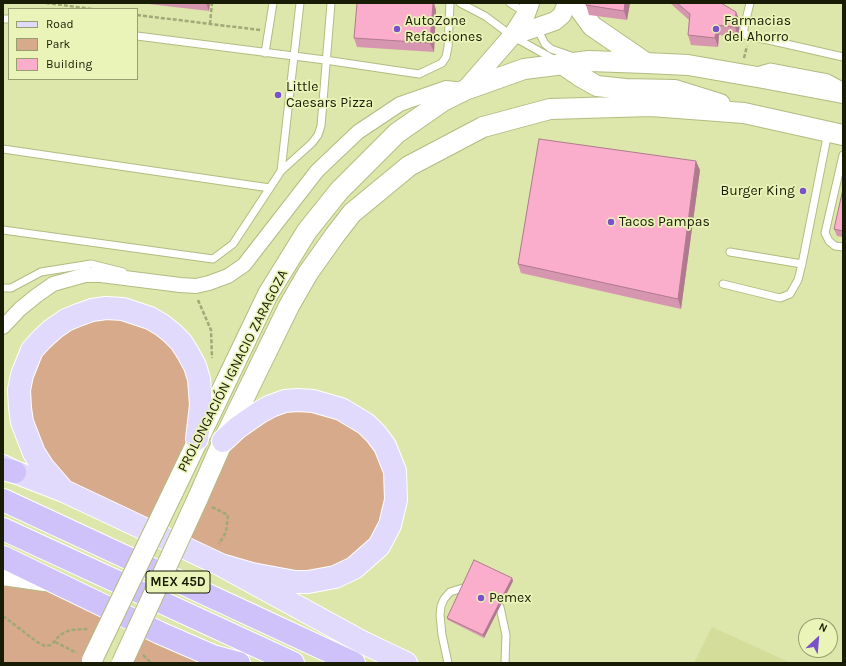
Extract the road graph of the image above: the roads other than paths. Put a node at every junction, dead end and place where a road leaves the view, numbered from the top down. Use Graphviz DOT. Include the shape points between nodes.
graph roads {
  1 [pos="273,3"];
  2 [pos="300,3"];
  3 [pos="331,3"];
  4 [pos="450,3"];
  5 [pos="460,3"];
  6 [pos="510,3"];
  7 [pos="567,3"];
  8 [pos="578,3"];
  9 [pos="750,3"];
  10 [pos="531,17"];
  11 [pos="138,36"];
  12 [pos="512,36"];
  13 [pos="265,53"];
  14 [pos="294,57"];
  15 [pos="843,57"];
  16 [pos="325,60"];
  17 [pos="589,61"];
  18 [pos="646,63"];
  19 [pos="562,64"];
  20 [pos="742,74"];
  21 [pos="843,86"];
  22 [pos="465,90"];
  23 [pos="843,93"];
  24 [pos="744,113"];
  25 [pos="836,134"];
  26 [pos="3,149"];
  27 [pos="843,155"];
  28 [pos="281,171"];
  29 [pos="270,188"];
  30 [pos="3,230"];
  31 [pos="843,247"];
  32 [pos="730,252"];
  33 [pos="802,264"];
  34 [pos="723,284"];
  35 [pos="180,285"];
  36 [pos="3,288"];
  37 [pos="3,327"];
  38 [pos="197,439"];
  39 [pos="223,441"];
  40 [pos="7,469"];
  41 [pos="64,491"];
  42 [pos="3,500"];
  43 [pos="3,529"];
  44 [pos="3,557"];
  45 [pos="221,565"];
  46 [pos="3,575"];
  47 [pos="59,584"];
  48 [pos="463,588"];
  49 [pos="500,608"];
  50 [pos="216,659"];
  51 [pos="92,662"];
  52 [pos="122,663"];
  53 [pos="239,663"];
  54 [pos="293,663"];
  55 [pos="354,663"];
  56 [pos="406,663"];
  57 [pos="448,663"];
  58 [pos="505,663"];
  1 -- 13 [label="lane"];
  2 -- 14 [label="lane"];
  3 -- 16 [label="lane"];
  4 -- 16 [label="lane" via="448,48 442,64 420,74"];
  5 -- 12 [label="lane"];
  6 -- 10 [label="lane"];
  7 -- 10 [label="street" via="562,15 555,21"];
  8 -- 18 [label="main road" via="592,26"];
  9 -- 15 [label="lane" via="744,32 750,38"];
  10 -- 12 [label="street"];
  10 -- 17 [label="lane" via="545,44 551,49"];
  11 -- 13 [label="lane"];
  12 -- 19 [label="lane"];
  12 -- 22 [label="street"];
  13 -- 14 [label="lane"];
  14 -- 16 [label="lane"];
  14 -- 28 [label="lane"];
  16 -- 28 [label="lane" via="321,126 318,135"];
  17 -- 18 [label="main road, PROLONGACIÓN IGNACIO ZARAGOZA"];
  17 -- 19 [label="main road, PROLONGACIÓN IGNACIO ZARAGOZA"];
  18 -- 20 [label="main road, PROLONGACIÓN IGNACIO ZARAGOZA" via="688,65"];
  19 -- 22 [label="main road, PROLONGACIÓN IGNACIO ZARAGOZA" via="524,68"];
  19 -- 24 [label="main road" via="597,86 675,90"];
  20 -- 21 [label="lane" via="770,67 828,78"];
  20 -- 23 [label="main road, PROLONGACIÓN IGNACIO ZARAGOZA"];
  22 -- 35 [label="street" via="446,88 400,104 358,132 317,170 244,265 228,276 209,283 196,286"];
  22 -- 38 [label="main road, PROLONGACIÓN IGNACIO ZARAGOZA" via="443,101 397,133 339,191 307,231 268,294"];
  24 -- 25 [label="main road, PROLONGACIÓN IGNACIO ZARAGOZA"];
  24 -- 39 [label="main road, PROLONGACIÓN IGNACIO ZARAGOZA" via="651,106 550,109 483,127 409,166 352,213 308,273 289,306"];
  25 -- 33 [label="lane"];
  26 -- 29 [label="lane"];
  27 -- 31 [label="lane" via="825,234 835,246"];
  28 -- 29 [label="lane"];
  29 -- 30 [label="lane" via="233,244 212,259"];
  32 -- 33 [label="lane"];
  33 -- 34 [label="lane" via="798,280 790,294 780,298"];
  35 -- 36 [label="lane" via="91,264 41,272 11,288"];
  35 -- 37 [label="street" via="85,275 53,284 20,309"];
  38 -- 41 [label="main road" via="201,405 199,379 195,366 181,342 150,318 123,309 106,308 78,314 53,329 32,350 19,390 22,422 34,453"];
  38 -- 51 [label="main road, PROLONGACIÓN IGNACIO ZARAGOZA, bridge"];
  39 -- 45 [label="main road" via="260,412 285,402 313,401 340,409 366,424 385,446 395,471 396,500 390,525 379,546 354,568 335,577 296,582"];
  39 -- 52 [label="main road, PROLONGACIÓN IGNACIO ZARAGOZA, bridge"];
  40 -- 41 [label="main road"];
  41 -- 45 [label="main road"];
  42 -- 55 [label="highway, MEX 45D"];
  43 -- 54 [label="highway, MEX 45D"];
  44 -- 47 [label="highway"];
  45 -- 56 [label="main road" via="362,642"];
  46 -- 47 [label="main road"];
  47 -- 50 [label="highway"];
  48 -- 57 [label="lane" via="450,592 441,606 442,635"];
  49 -- 58 [label="lane" via="506,635"];
  50 -- 53 [label="highway"];
}
